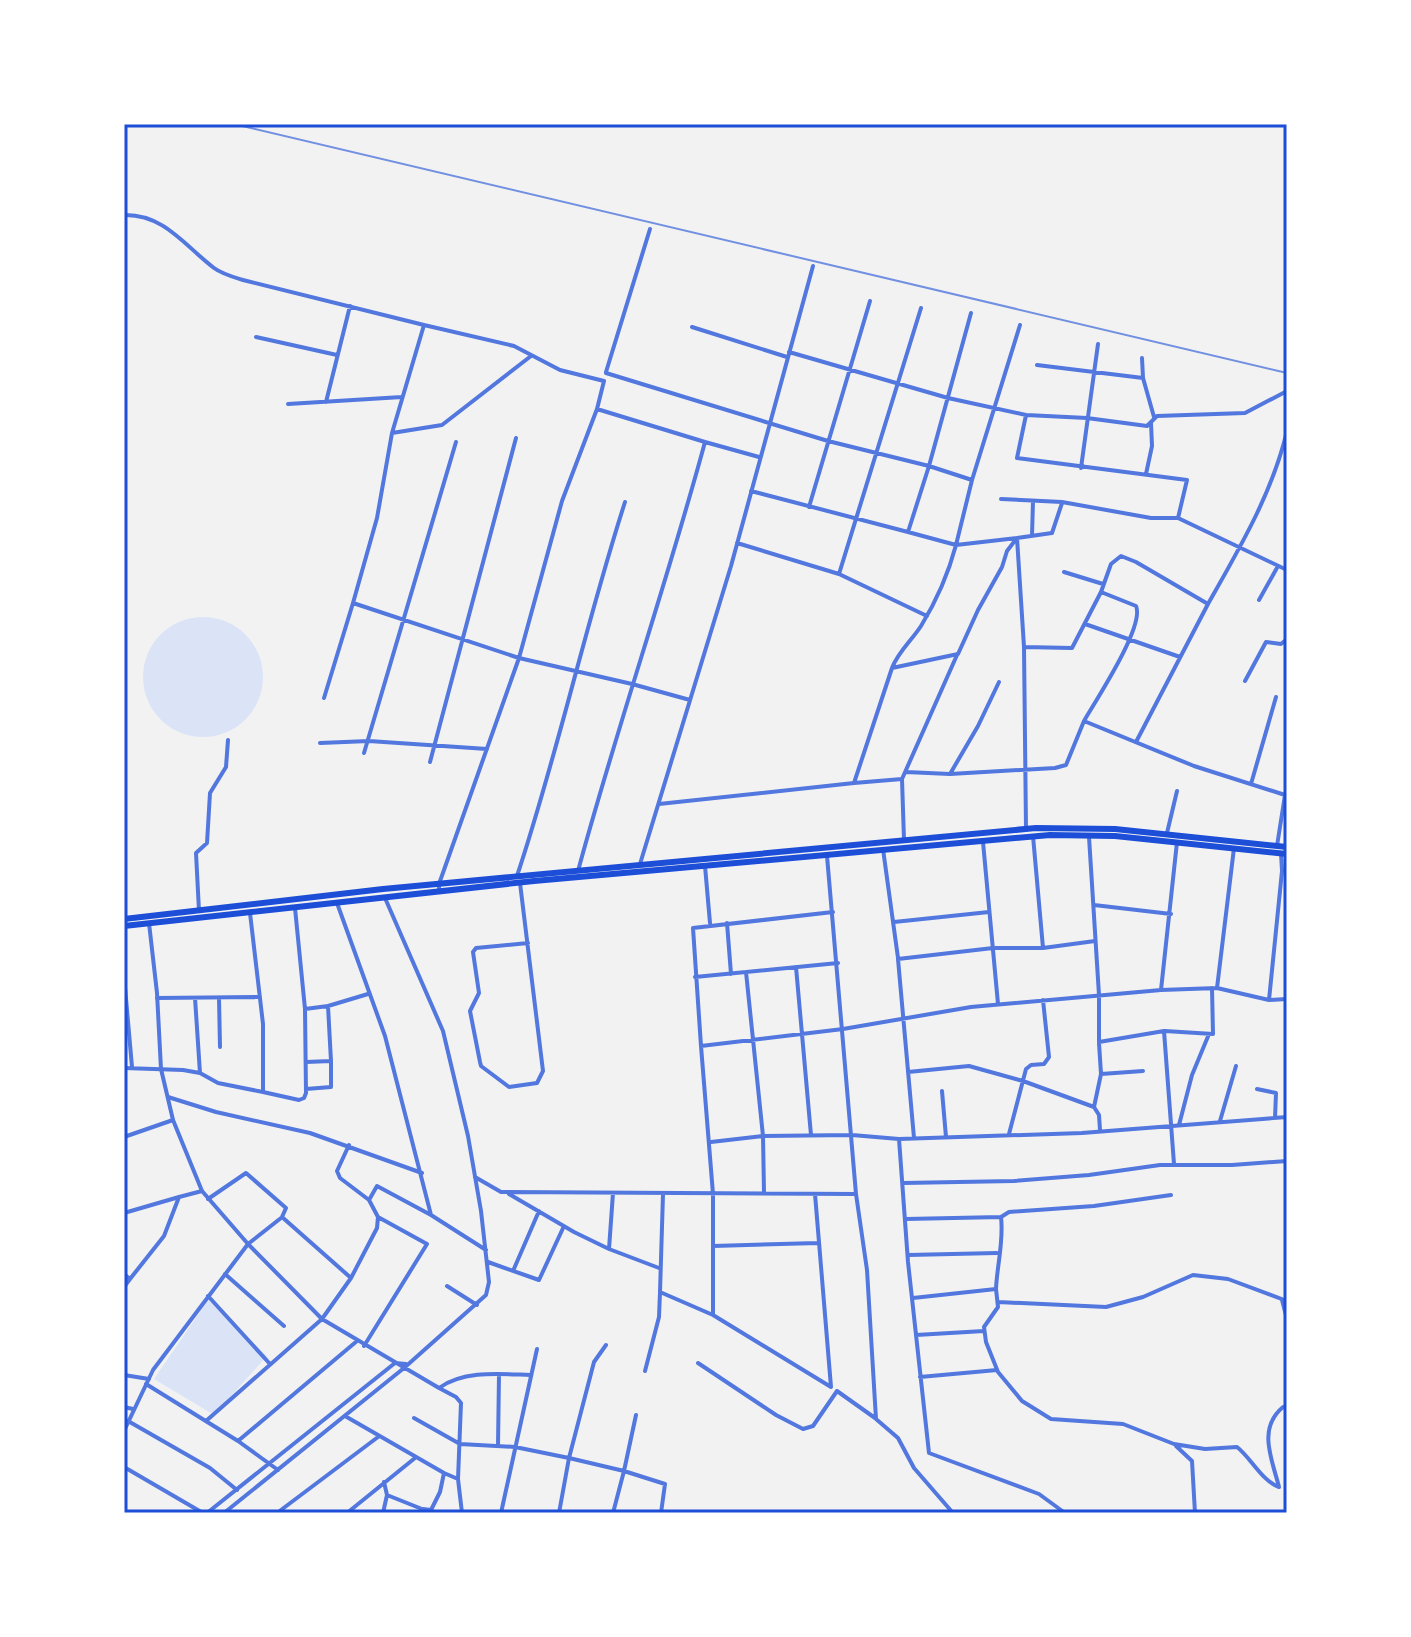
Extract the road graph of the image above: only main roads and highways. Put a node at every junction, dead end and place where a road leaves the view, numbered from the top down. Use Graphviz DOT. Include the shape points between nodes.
graph roads {
  1 [pos="1287,847"];
  2 [pos="826,851"];
  3 [pos="1282,851"];
  4 [pos="518,880"];
  5 [pos="439,888"];
  6 [pos="124,919"];
  7 [pos="124,926"];
  1 -- 3 [label="highway"];
  2 -- 3 [label="highway" via="1089,834"];
  2 -- 3 [label="highway" via="1089,827"];
  2 -- 4 [label="highway"];
  2 -- 4 [label="highway" via="640,864"];
  4 -- 5 [label="highway"];
  5 -- 6 [label="highway"];
  5 -- 7 [label="highway"];
}
